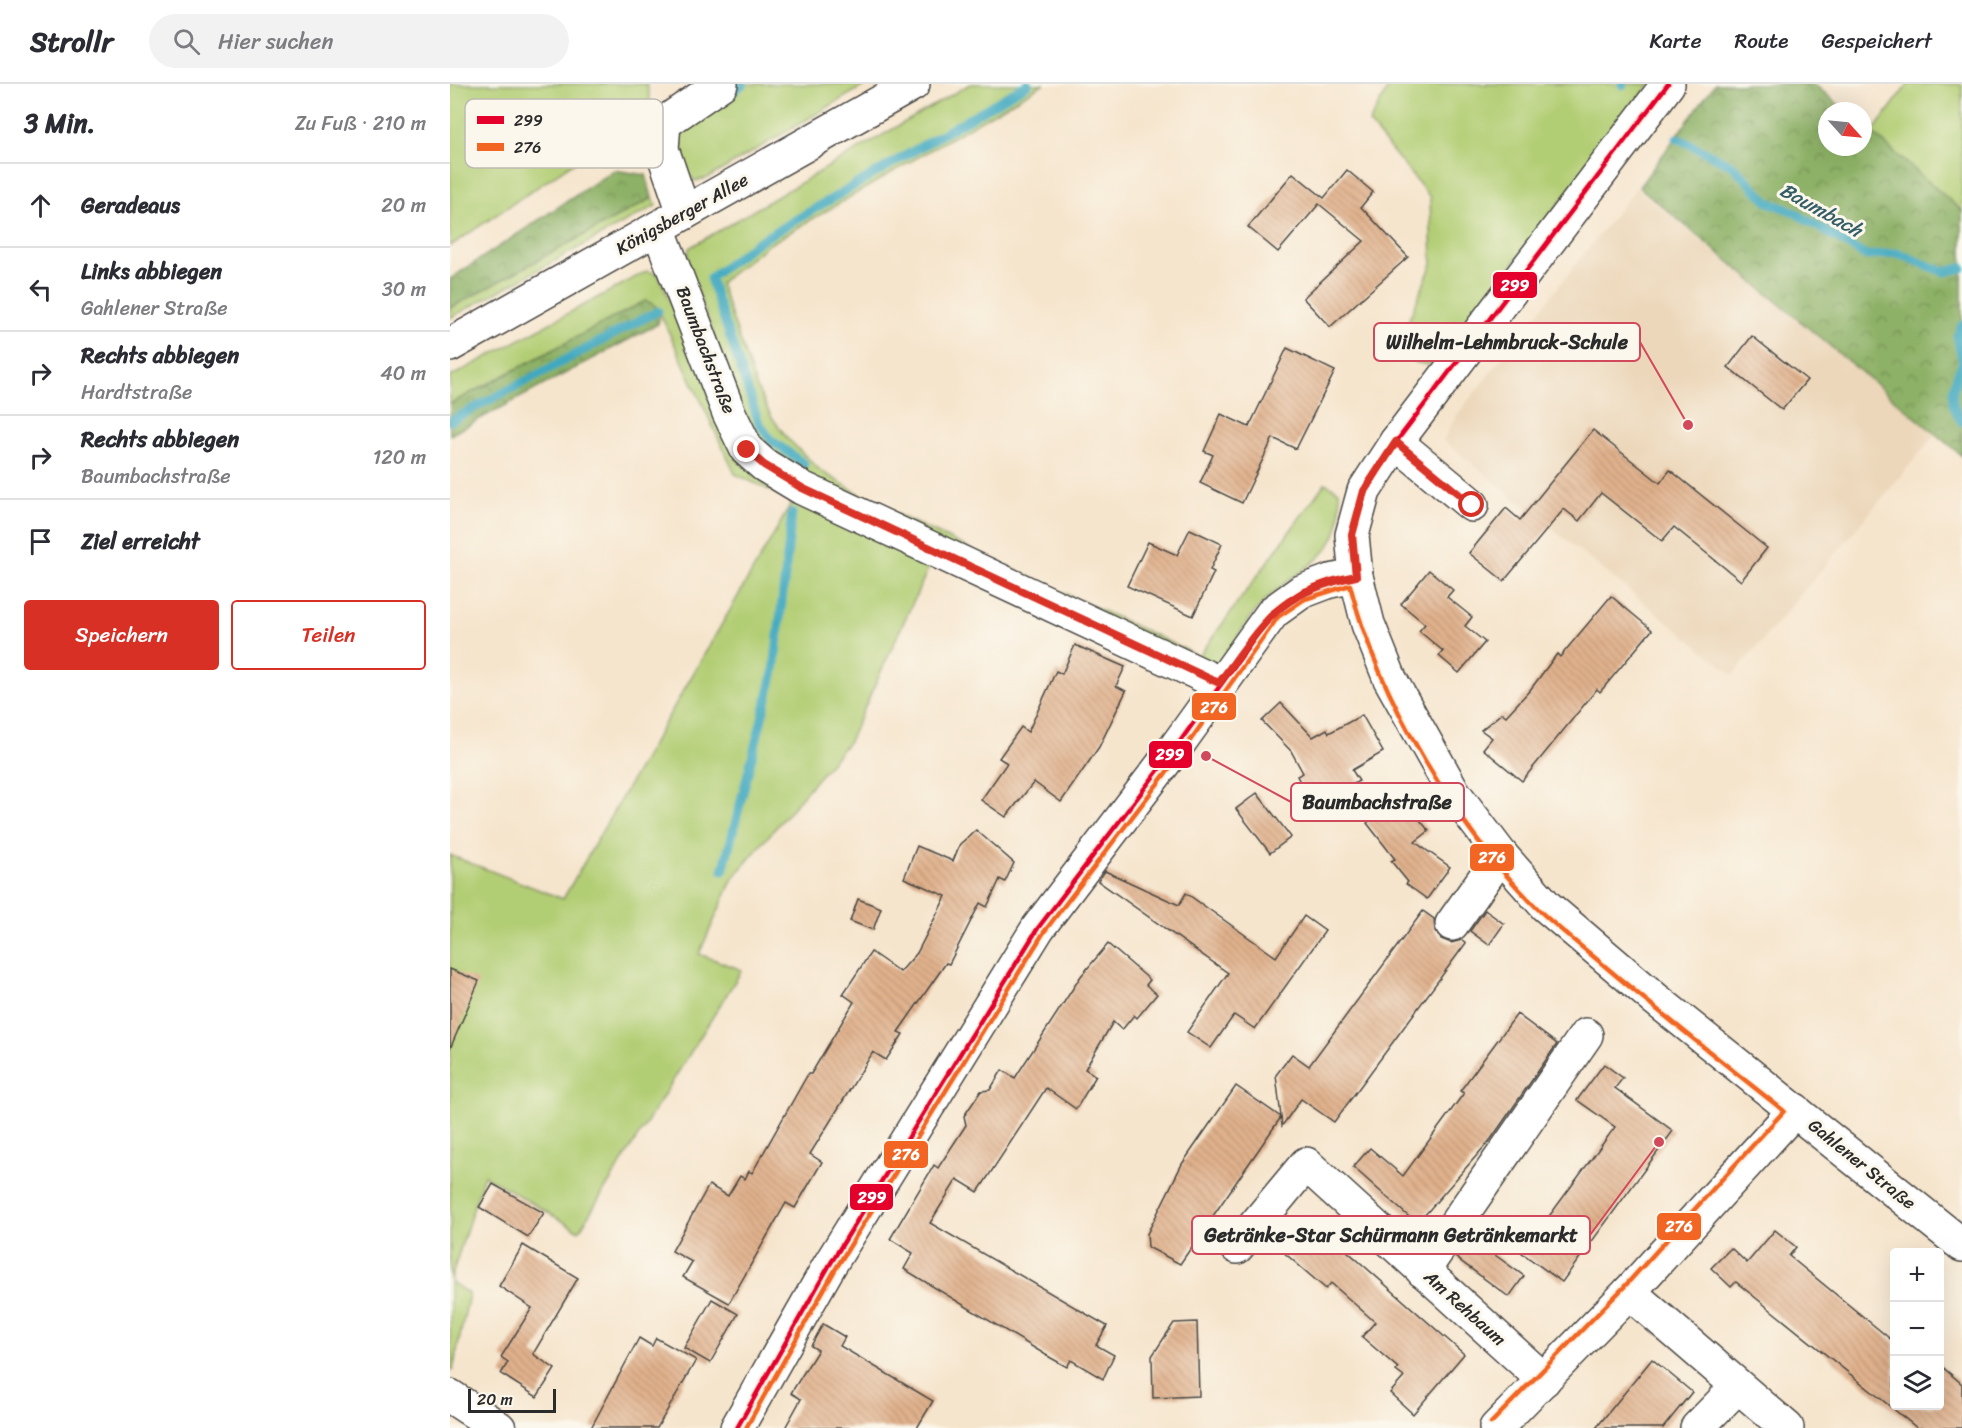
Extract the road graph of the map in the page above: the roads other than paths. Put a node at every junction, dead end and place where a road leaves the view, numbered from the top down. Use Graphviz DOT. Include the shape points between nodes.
graph roads {
  1 [pos="721,84"];
  2 [pos="913,84"];
  3 [pos="1668,84"];
  4 [pos="663,136"];
  5 [pos="663,157"];
  6 [pos="671,220"];
  7 [pos="450,345"];
  8 [pos="1396,442"];
  9 [pos="1472,505"];
  10 [pos="1356,576"];
  11 [pos="1219,683"];
  12 [pos="1501,855"];
  13 [pos="1452,924"];
  14 [pos="1586,1035"];
  15 [pos="1795,1110"];
  16 [pos="1962,1245"];
  17 [pos="1237,1247"];
  18 [pos="1423,1271"];
  19 [pos="1629,1292"];
  20 [pos="1544,1380"];
  21 [pos="1737,1387"];
  22 [pos="450,1396"];
  23 [pos="500,1428"];
  24 [pos="737,1428"];
  25 [pos="1496,1428"];
  26 [pos="1697,1428"];
  27 [pos="1787,1428"];
  1 -- 4 [label="street, Baumbachstraße" via="664,123"];
  2 -- 6 [label="street, Königsberger Allee"];
  3 -- 8 [label="street, Gahlener Straße"];
  5 -- 6 [label="street, Baumbachstraße"];
  6 -- 7 [label="street, Königsberger Allee"];
  6 -- 11 [label="street, Baumbachstraße" via="729,413 747,450 764,465 802,488"];
  8 -- 9 [label="street"];
  8 -- 10 [label="street, Gahlener Straße" via="1364,491 1352,535"];
  10 -- 11 [label="street" via="1301,592 1273,612"];
  10 -- 12 [label="street, Gahlener Straße" via="1368,624 1390,679 1454,793"];
  11 -- 24 [label="street" via="1176,747 1038,928 829,1266"];
  12 -- 13 [label="street"];
  12 -- 15 [label="street, Gahlener Straße" via="1546,906 1654,999"];
  14 -- 18 [label="street"];
  15 -- 16 [label="street, Gahlener Straße"];
  15 -- 19 [label="street"];
  17 -- 18 [label="street, Am Rehbaum" via="1306,1164"];
  18 -- 20 [label="street, Am Rehbaum"];
  19 -- 20 [label="street"];
  19 -- 21 [label="street"];
  20 -- 25 [label="street"];
  21 -- 26 [label="street"];
  21 -- 27 [label="street"];
  22 -- 23 [label="street"];
}
